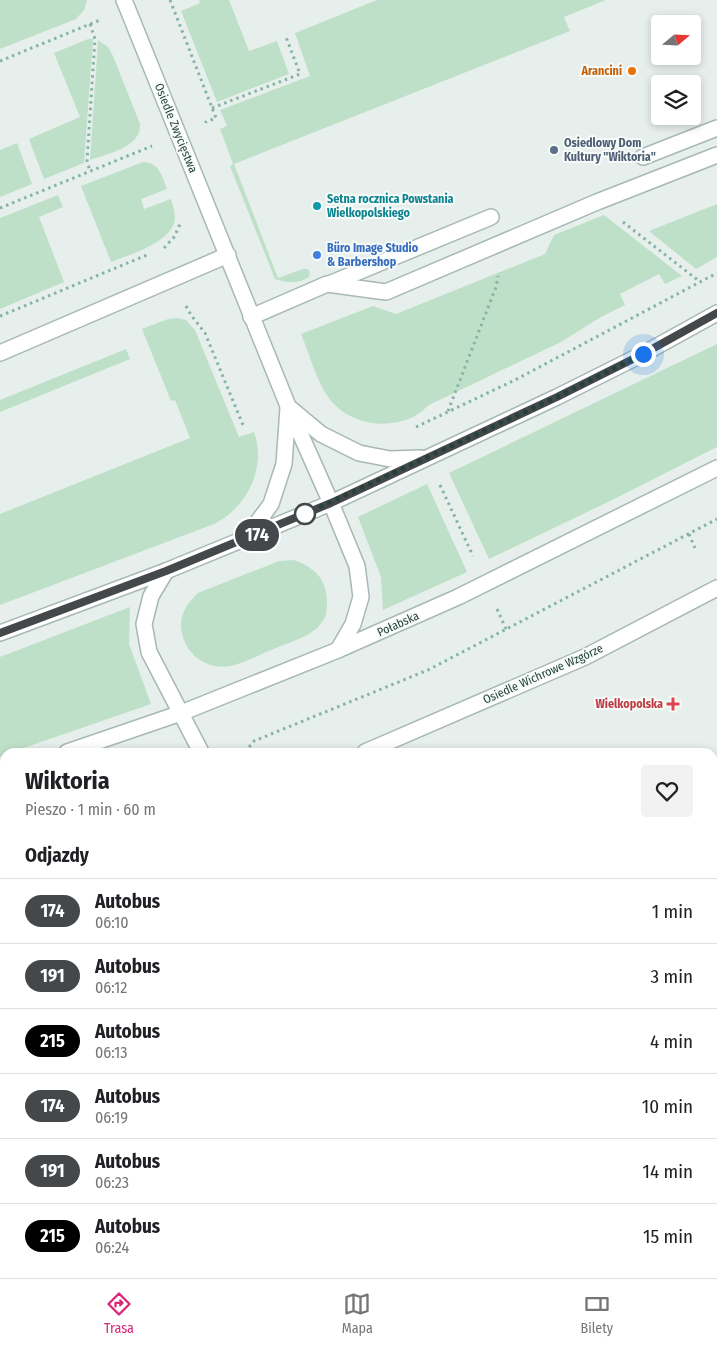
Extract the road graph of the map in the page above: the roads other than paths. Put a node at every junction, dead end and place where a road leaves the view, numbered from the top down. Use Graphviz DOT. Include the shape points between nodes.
graph roads {
  1 [pos="124,0"];
  2 [pos="717,128"];
  3 [pos="717,155"];
  4 [pos="643,157"];
  5 [pos="491,217"];
  6 [pos="228,255"];
  7 [pos="328,284"];
  8 [pos="717,313"];
  9 [pos="251,317"];
  10 [pos="0,353"];
  11 [pos="288,406"];
  12 [pos="428,458"];
  13 [pos="717,468"];
  14 [pos="331,503"];
  15 [pos="244,540"];
  16 [pos="166,571"];
  17 [pos="717,588"];
  18 [pos="0,633"];
  19 [pos="338,650"];
  20 [pos="181,713"];
  21 [pos="79,748"];
  22 [pos="199,748"];
  23 [pos="374,748"];
  1 -- 6 [label="street, Osiedle Zwycięstwa"];
  2 -- 4 [label="street"];
  3 -- 7 [label="street" via="386,292"];
  5 -- 7 [label="street"];
  6 -- 9 [label="street, Osiedle Zwycięstwa"];
  6 -- 10 [label="street"];
  7 -- 9 [label="street"];
  8 -- 12 [label="street" via="635,359"];
  9 -- 11 [label="street, Osiedle Zwycięstwa"];
  11 -- 12 [label="street" via="320,434 359,453 390,459"];
  11 -- 14 [label="street, Osiedle Zwycięstwa"];
  11 -- 15 [label="street" via="284,464 271,504"];
  12 -- 14 [label="street"];
  13 -- 19 [label="street, Połabska" via="458,597"];
  14 -- 15 [label="street"];
  14 -- 19 [label="street, Osiedle Zwycięstwa" via="357,566 361,597 353,624"];
  15 -- 16 [label="street"];
  16 -- 18 [label="street"];
  16 -- 20 [label="street" via="151,596 144,624 149,652"];
  17 -- 23 [label="street, Osiedle Wichrowe Wzgórze" via="585,656"];
  19 -- 20 [label="street, Połabska"];
  20 -- 21 [label="street, Połabska"];
  20 -- 22 [label="street"];
}
